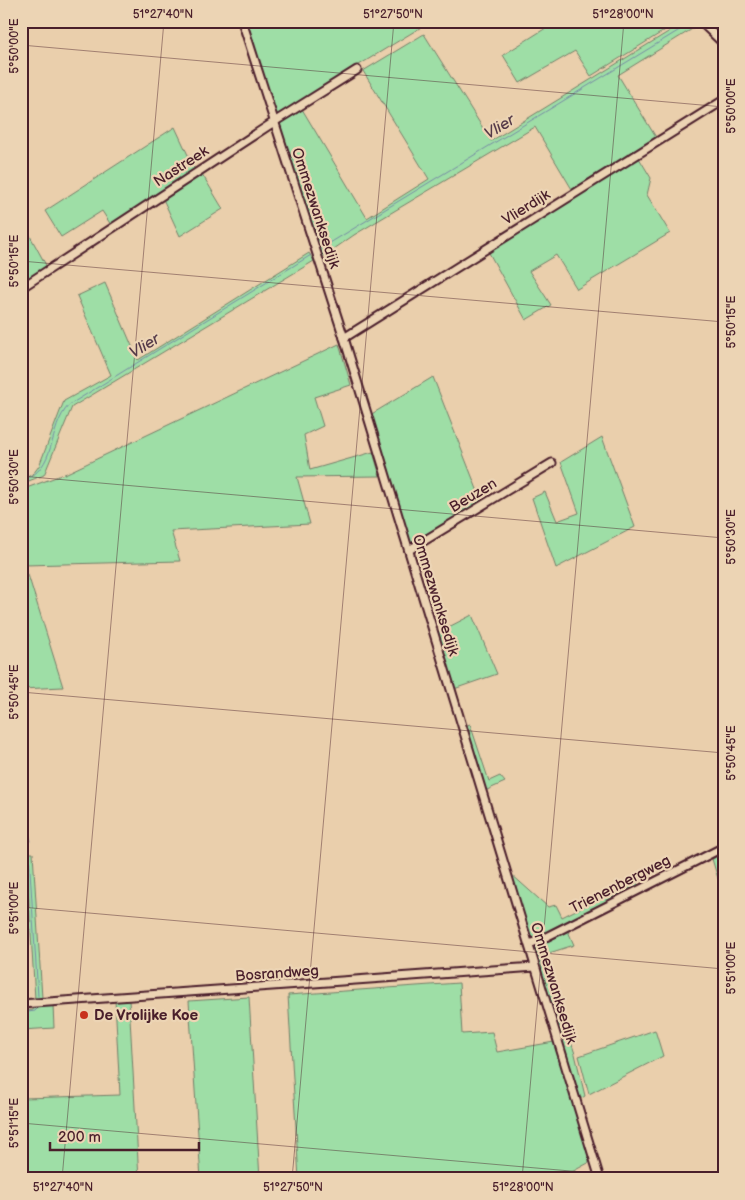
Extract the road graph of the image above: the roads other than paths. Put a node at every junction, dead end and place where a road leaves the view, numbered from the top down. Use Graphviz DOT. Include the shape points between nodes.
graph roads {
  1 [pos="242,21"];
  2 [pos="700,21"];
  3 [pos="724,44"];
  4 [pos="357,70"];
  5 [pos="724,100"];
  6 [pos="274,122"];
  7 [pos="21,288"];
  8 [pos="344,338"];
  9 [pos="552,463"];
  10 [pos="408,550"];
  11 [pos="724,847"];
  12 [pos="529,944"];
  13 [pos="535,967"];
  14 [pos="21,1004"];
  15 [pos="600,1179"];
  1 -- 6 [label="street, Ommezwanksedijk"];
  2 -- 3 [label="street"];
  4 -- 6 [label="street, Nastreek"];
  5 -- 8 [label="street, Vlierdijk"];
  6 -- 7 [label="street, Nastreek"];
  6 -- 8 [label="street, Ommezwanksedijk"];
  8 -- 10 [label="street, Ommezwanksedijk"];
  9 -- 10 [label="street, Beuzen"];
  10 -- 12 [label="street, Ommezwanksedijk"];
  11 -- 12 [label="street, Trienenbergweg"];
  12 -- 13 [label="street, Ommezwanksedijk"];
  13 -- 14 [label="street, Bosrandweg"];
  13 -- 15 [label="street, Ommezwanksedijk"];
}
